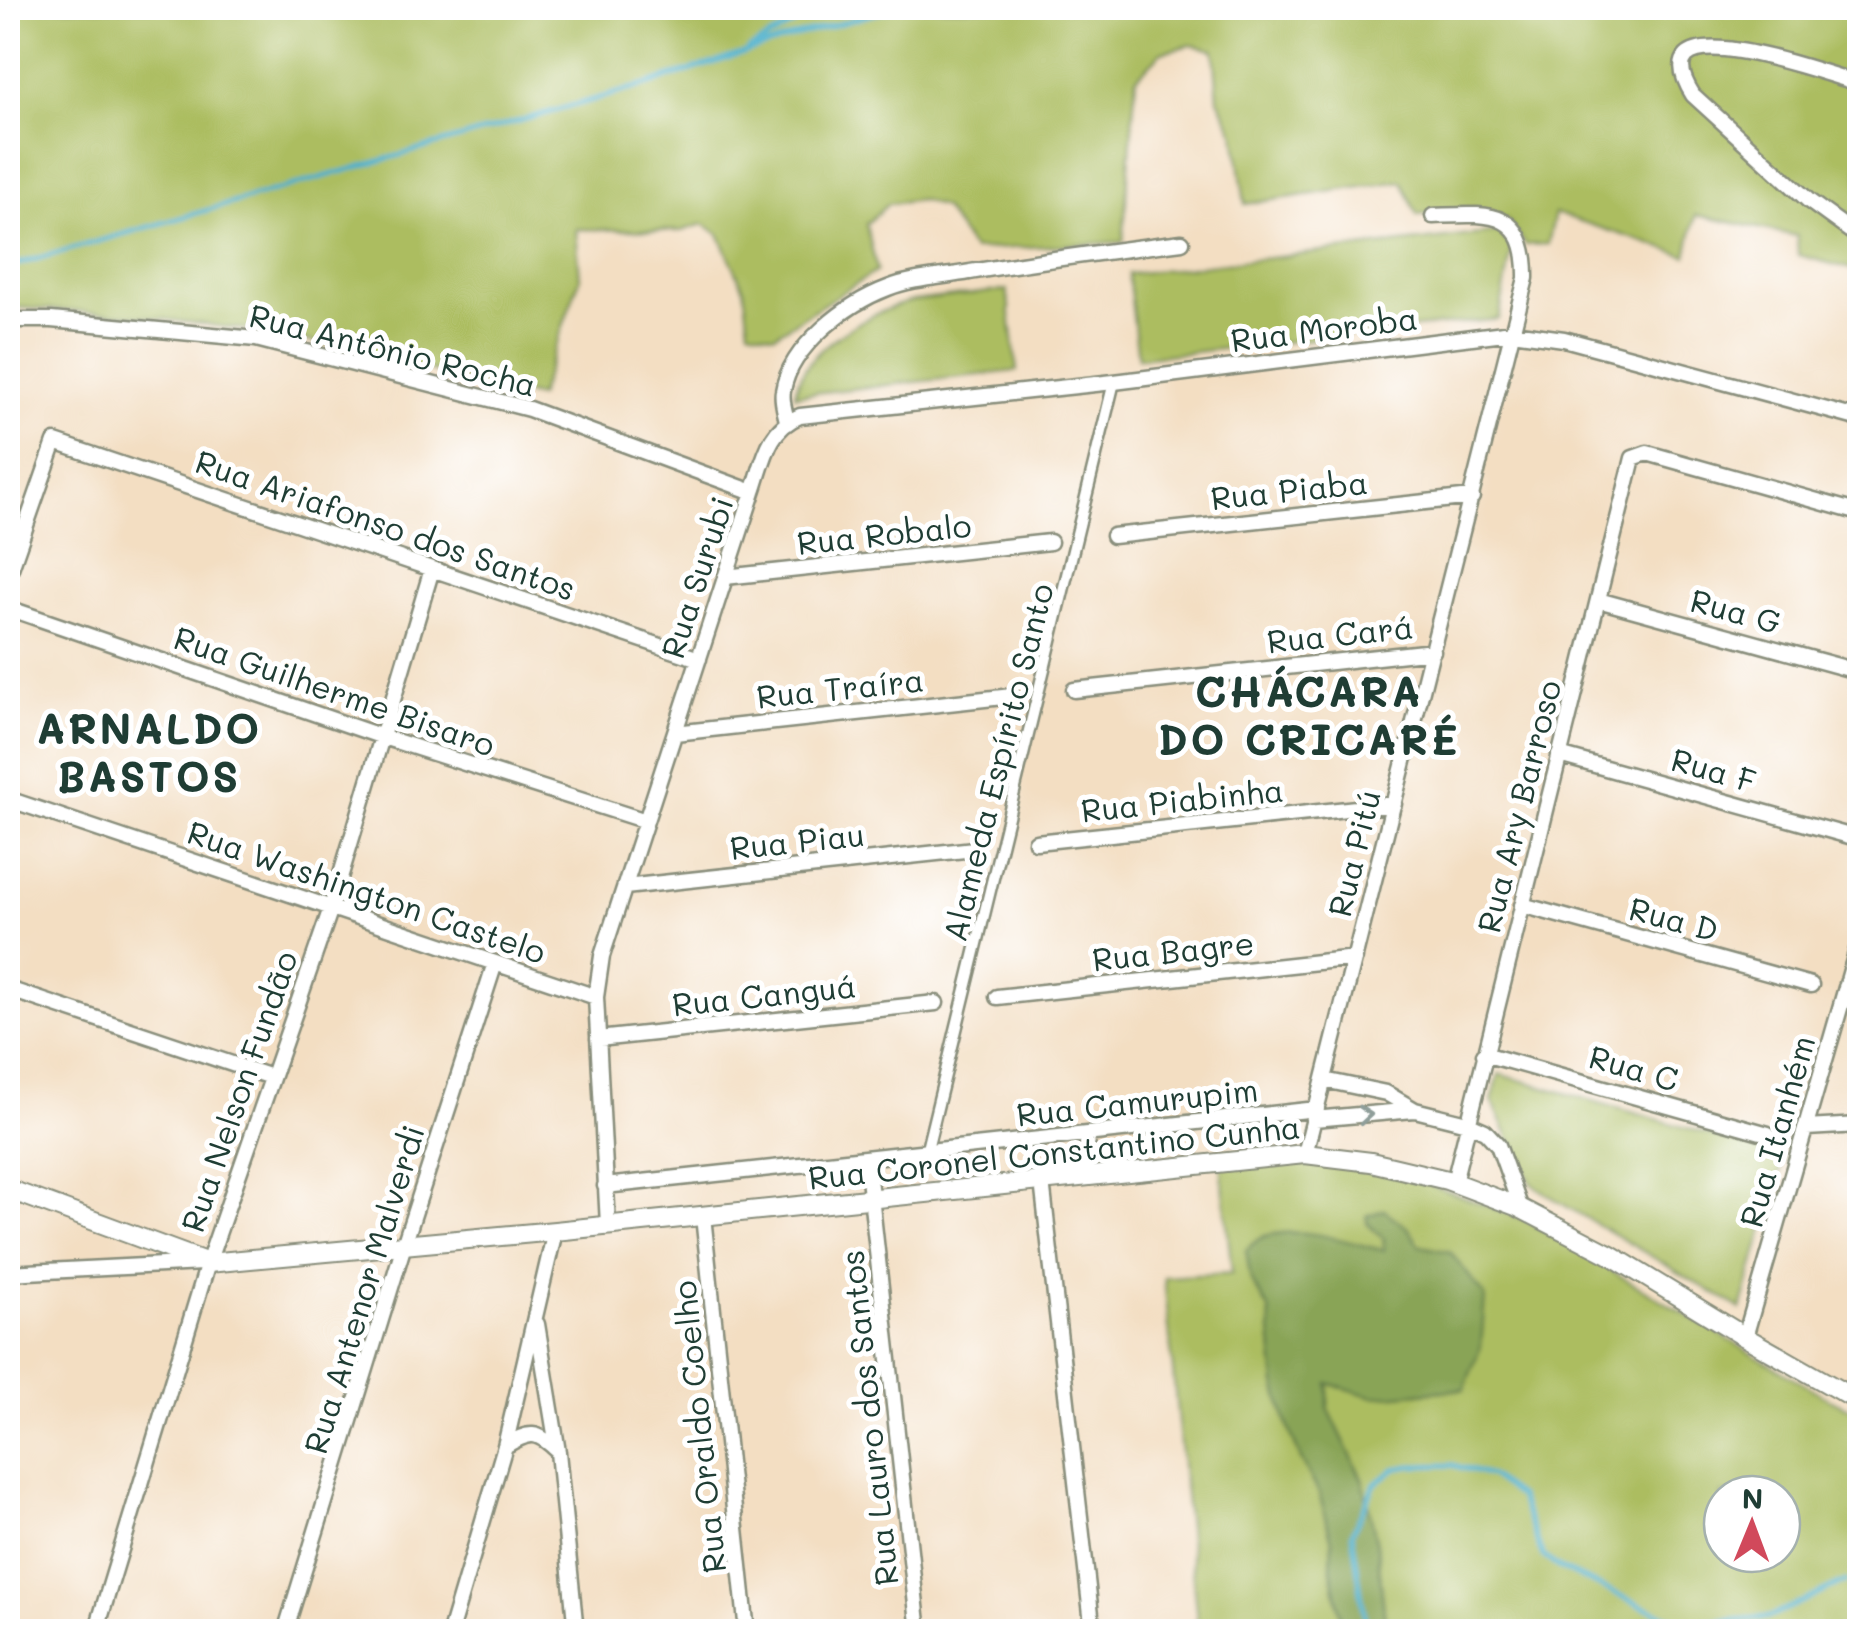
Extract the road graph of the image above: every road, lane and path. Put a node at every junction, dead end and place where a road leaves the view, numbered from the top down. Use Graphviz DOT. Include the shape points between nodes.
graph roads {
  1 [pos="1852,82"];
  2 [pos="1433,216"];
  3 [pos="1860,238"];
  4 [pos="1182,242"];
  5 [pos="8,320"];
  6 [pos="1512,332"];
  7 [pos="1114,382"];
  8 [pos="1860,419"];
  9 [pos="787,421"];
  10 [pos="753,492"];
  11 [pos="1472,497"];
  12 [pos="1860,512"];
  13 [pos="1113,536"];
  14 [pos="1050,542"];
  15 [pos="432,569"];
  16 [pos="8,577"];
  17 [pos="725,577"];
  18 [pos="1598,600"];
  19 [pos="8,608"];
  20 [pos="1432,651"];
  21 [pos="699,659"];
  22 [pos="1860,672"];
  23 [pos="1074,690"];
  24 [pos="1012,696"];
  25 [pos="675,733"];
  26 [pos="383,737"];
  27 [pos="1559,755"];
  28 [pos="8,799"];
  29 [pos="1394,804"];
  30 [pos="646,821"];
  31 [pos="1854,837"];
  32 [pos="1036,842"];
  33 [pos="974,849"];
  34 [pos="625,886"];
  35 [pos="1522,905"];
  36 [pos="330,908"];
  37 [pos="1860,939"];
  38 [pos="1355,958"];
  39 [pos="495,963"];
  40 [pos="1811,985"];
  41 [pos="8,988"];
  42 [pos="596,997"];
  43 [pos="997,997"];
  44 [pos="936,1003"];
  45 [pos="598,1040"];
  46 [pos="1484,1054"];
  47 [pos="271,1077"];
  48 [pos="1324,1080"];
  49 [pos="1415,1110"];
  50 [pos="1316,1114"];
  51 [pos="1467,1123"];
  52 [pos="1860,1124"];
  53 [pos="1806,1128"];
  54 [pos="1088,1134"];
  55 [pos="1768,1134"];
  56 [pos="926,1153"];
  57 [pos="1305,1154"];
  58 [pos="867,1160"];
  59 [pos="1085,1176"];
  60 [pos="1042,1181"];
  61 [pos="1454,1182"];
  62 [pos="606,1186"];
  63 [pos="8,1190"];
  64 [pos="871,1198"];
  65 [pos="1521,1208"];
  66 [pos="703,1216"];
  67 [pos="608,1225"];
  68 [pos="555,1231"];
  69 [pos="404,1245"];
  70 [pos="208,1263"];
  71 [pos="8,1273"];
  72 [pos="536,1318"];
  73 [pos="1745,1337"];
  74 [pos="1860,1402"];
  75 [pos="505,1446"];
  76 [pos="558,1452"];
  77 [pos="8,1627"];
  78 [pos="24,1632"];
  79 [pos="96,1632"];
  80 [pos="285,1632"];
  81 [pos="450,1632"];
  82 [pos="576,1632"];
  83 [pos="747,1632"];
  84 [pos="919,1632"];
  85 [pos="1092,1632"];
  1 -- 3 [label="street" via="1739,50 1699,49 1681,65 1693,96 1809,202"];
  2 -- 6 [label="street, Rua Pitú" via="1487,214 1516,233 1524,245 1526,278"];
  4 -- 9 [label="street, Rua Surubi" via="908,283 864,298 837,315 795,363 783,390"];
  5 -- 10 [label="street, Rua Antônio Rocha" via="256,338 529,409"];
  6 -- 7 [label="street, Rua Moroba"];
  6 -- 8 [label="street, Rua Moroba" via="1564,339"];
  6 -- 11 [label="street, Rua Pitú"];
  7 -- 9 [label="street, Rua Moroba"];
  7 -- 56 [label="street, Alameda Espírito Santo"];
  9 -- 10 [label="street, Rua Surubi" via="774,433"];
  10 -- 17 [label="street, Rua Surubi"];
  11 -- 13 [label="street, Rua Piaba"];
  11 -- 20 [label="street, Rua Pitú"];
  12 -- 18 [label="street, Rua Ary Barroso" via="1647,452 1632,458"];
  14 -- 17 [label="street, Rua Robalo"];
  15 -- 16 [label="street, Rua Ariafonso dos Santos" via="55,442"];
  15 -- 21 [label="street, Rua Ariafonso dos Santos"];
  15 -- 26 [label="street, Rua Nelson Fundão"];
  17 -- 21 [label="street, Rua Surubi"];
  18 -- 22 [label="street, Rua G"];
  18 -- 27 [label="street, Rua Ary Barroso"];
  19 -- 26 [label="street, Rua Guilherme Bisaro"];
  20 -- 23 [label="street, Rua Cará"];
  20 -- 29 [label="street, Rua Pitú"];
  21 -- 25 [label="street, Rua Surubi"];
  24 -- 25 [label="street, Rua Traíra"];
  25 -- 30 [label="street, Rua Surubi"];
  26 -- 30 [label="street, Rua Guilherme Bisaro"];
  26 -- 36 [label="street, Rua Nelson Fundão"];
  27 -- 31 [label="street, Rua F"];
  27 -- 35 [label="street, Rua Ary Barroso"];
  28 -- 36 [label="street, Rua Washington Castelo"];
  29 -- 32 [label="street, Rua Piabinha"];
  29 -- 38 [label="street, Rua Pitú"];
  30 -- 34 [label="street, Rua Surubi"];
  33 -- 34 [label="street, Rua Piau"];
  34 -- 42 [label="street, Rua Surubi"];
  35 -- 40 [label="street, Rua D"];
  35 -- 46 [label="street, Rua Ary Barroso"];
  36 -- 39 [label="street, Rua Washington Castelo"];
  36 -- 47 [label="street, Rua Nelson Fundão"];
  37 -- 53 [label="street, Rua Itanhém"];
  38 -- 43 [label="street, Rua Bagre"];
  38 -- 48 [label="street, Rua Pitú"];
  39 -- 42 [label="street, Rua Washington Castelo"];
  39 -- 69 [label="street, Rua Antenor Malverdi"];
  41 -- 47 [label="street"];
  42 -- 45 [label="street, Rua Surubi"];
  44 -- 45 [label="street, Rua Canguá"];
  45 -- 62 [label="street, Rua Surubi"];
  46 -- 51 [label="street, Rua Ary Barroso"];
  46 -- 55 [label="street, Rua C"];
  47 -- 70 [label="street, Rua Nelson Fundão"];
  48 -- 49 [label="street" via="1386,1094"];
  48 -- 50 [label="street, Rua Pitú"];
  50 -- 49 [label="street, Rua Camurupim, one-way"];
  49 -- 51 [label="street"];
  50 -- 54 [label="street, Rua Camurupim"];
  50 -- 57 [label="street, Rua Pitú"];
  51 -- 61 [label="street, Rua Ary Barroso"];
  51 -- 65 [label="street" via="1498,1146"];
  52 -- 53 [label="street"];
  53 -- 73 [label="street, Rua Itanhém"];
  54 -- 56 [label="street, Rua Camurupim"];
  54 -- 59 [label="street"];
  56 -- 58 [label="street, Rua Camurupim"];
  57 -- 59 [label="street, Rua Coronel Constantino Cunha"];
  57 -- 61 [label="street, Rua Coronel Constantino Cunha"];
  58 -- 62 [label="street, Rua Camurupim"];
  58 -- 64 [label="street, Rua Lauro dos Santos"];
  59 -- 60 [label="street, Rua Coronel Constantino Cunha"];
  60 -- 64 [label="street, Rua Coronel Constantino Cunha"];
  60 -- 85 [label="street"];
  61 -- 65 [label="street, Rua Coronel Constantino Cunha"];
  62 -- 67 [label="street, Rua Surubi"];
  63 -- 70 [label="street, Rua Coronel Constantino Cunha"];
  64 -- 66 [label="street, Rua Coronel Constantino Cunha"];
  64 -- 84 [label="street, Rua Lauro dos Santos"];
  65 -- 73 [label="street, Rua Coronel Constantino Cunha"];
  66 -- 67 [label="street, Rua Coronel Constantino Cunha"];
  66 -- 83 [label="street, Rua Oraldo Coelho"];
  67 -- 68 [label="street, Rua Coronel Constantino Cunha"];
  68 -- 69 [label="street, Rua Coronel Constantino Cunha"];
  68 -- 72 [label="street"];
  69 -- 70 [label="street, Rua Coronel Constantino Cunha"];
  69 -- 80 [label="street, Rua Antenor Malverdi"];
  70 -- 71 [label="street"];
  70 -- 79 [label="street, Rua Nelson Fundão"];
  72 -- 75 [label="street"];
  72 -- 76 [label="street"];
  73 -- 74 [label="street, Rua Coronel Constantino Cunha"];
  75 -- 76 [label="street" via="524,1434 542,1436"];
  75 -- 81 [label="street"];
  76 -- 82 [label="street"];
  77 -- 78 [label="street"];
}
